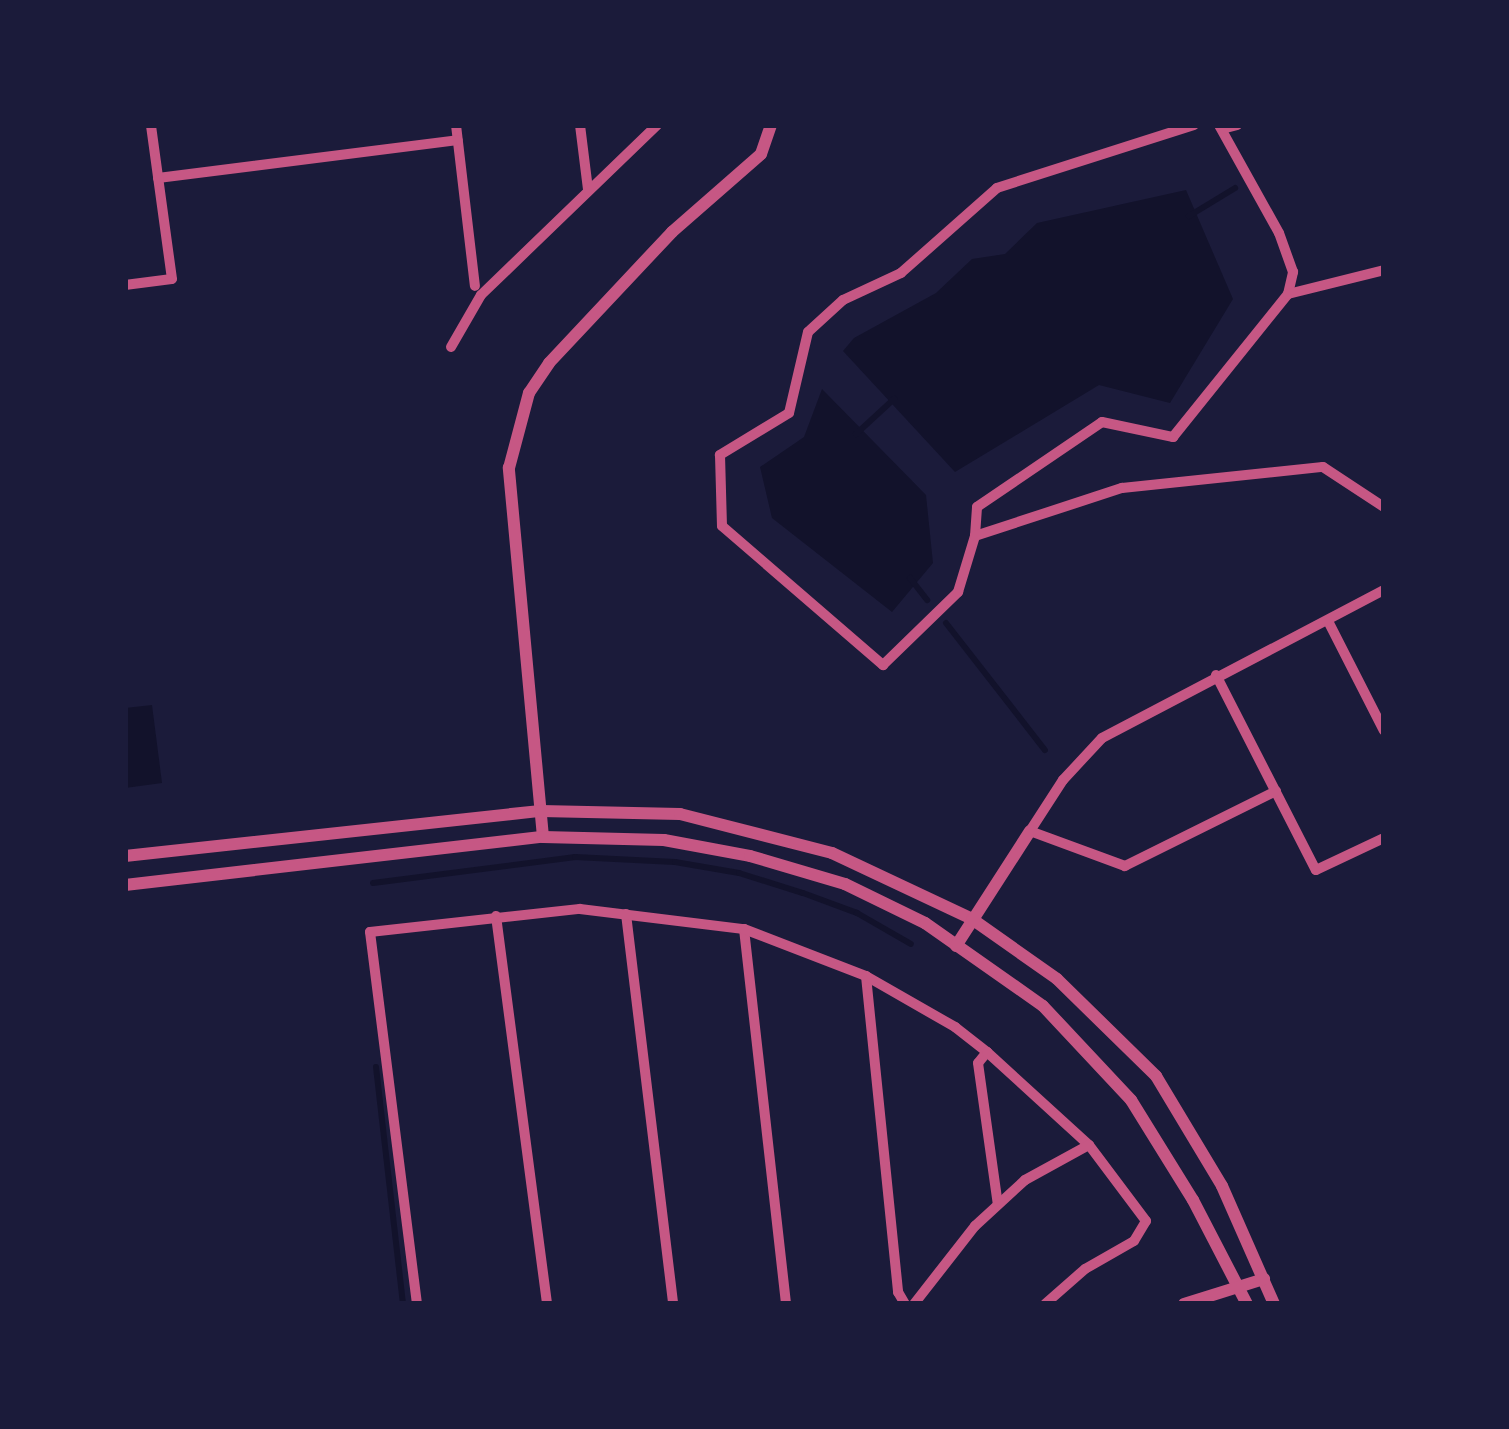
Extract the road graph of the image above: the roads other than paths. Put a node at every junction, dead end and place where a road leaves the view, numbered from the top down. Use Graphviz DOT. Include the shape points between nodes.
graph roads {
  1 [pos="151,125"];
  2 [pos="456,125"];
  3 [pos="580,125"];
  4 [pos="657,125"];
  5 [pos="771,125"];
  6 [pos="1194,125"];
  7 [pos="1238,125"];
  8 [pos="1220,127"];
  9 [pos="458,140"];
  10 [pos="158,178"];
  11 [pos="588,190"];
  12 [pos="1384,270"];
  13 [pos="125,285"];
  14 [pos="475,286"];
  15 [pos="1288,294"];
  16 [pos="451,347"];
  17 [pos="1384,507"];
  18 [pos="975,536"];
  19 [pos="1384,590"];
  20 [pos="1328,621"];
  21 [pos="1216,675"];
  22 [pos="1384,731"];
  23 [pos="1276,790"];
  24 [pos="541,810"];
  25 [pos="1030,830"];
  26 [pos="543,837"];
  27 [pos="1384,838"];
  28 [pos="125,856"];
  29 [pos="125,885"];
  30 [pos="626,914"];
  31 [pos="496,916"];
  32 [pos="972,918"];
  33 [pos="744,929"];
  34 [pos="956,946"];
  35 [pos="866,976"];
  36 [pos="987,1052"];
  37 [pos="1089,1145"];
  38 [pos="998,1205"];
  39 [pos="1264,1278"];
  40 [pos="1241,1287"];
  41 [pos="417,1304"];
  42 [pos="547,1304"];
  43 [pos="673,1304"];
  44 [pos="786,1304"];
  45 [pos="905,1304"];
  46 [pos="914,1304"];
  47 [pos="1045,1304"];
  48 [pos="1184,1304"];
  49 [pos="1247,1304"];
  50 [pos="1274,1304"];
  1 -- 10 [label="street"];
  2 -- 9 [label="street"];
  3 -- 11 [label="street"];
  4 -- 11 [label="street"];
  5 -- 24 [label="street" via="761,154 672,232 548,363 529,393 509,468"];
  6 -- 18 [label="street" via="997,188 901,273 843,300 808,332 789,413 720,455 722,526 882,665 958,592"];
  7 -- 8 [label="street"];
  8 -- 15 [label="street" via="1279,233 1293,272"];
  9 -- 10 [label="street"];
  9 -- 14 [label="street"];
  10 -- 13 [label="street" via="172,279"];
  11 -- 16 [label="street" via="481,295"];
  12 -- 15 [label="street"];
  15 -- 18 [label="street" via="1173,438 1102,422 977,508"];
  17 -- 18 [label="street" via="1323,467 1122,488"];
  19 -- 20 [label="street"];
  20 -- 21 [label="street"];
  20 -- 22 [label="street"];
  21 -- 23 [label="street"];
  21 -- 25 [label="street" via="1102,738"];
  23 -- 25 [label="street" via="1125,866"];
  23 -- 27 [label="street" via="1316,870"];
  24 -- 26 [label="street"];
  24 -- 28 [label="street"];
  24 -- 32 [label="street" via="680,814 832,852"];
  25 -- 32 [label="street"];
  26 -- 29 [label="street"];
  26 -- 34 [label="street" via="664,840 750,856 845,884"];
  30 -- 31 [label="street" via="580,909"];
  30 -- 33 [label="street"];
  30 -- 43 [label="street"];
  31 -- 41 [label="street" via="370,932"];
  31 -- 42 [label="street"];
  32 -- 34 [label="street"];
  32 -- 39 [label="street" via="1057,979 1156,1076 1222,1186"];
  33 -- 35 [label="street"];
  33 -- 44 [label="street"];
  34 -- 40 [label="street" via="1043,1006 1131,1100"];
  35 -- 36 [label="street"];
  35 -- 45 [label="street" via="898,1292"];
  36 -- 37 [label="street"];
  36 -- 38 [label="street" via="978,1063"];
  37 -- 38 [label="street" via="1025,1180"];
  37 -- 47 [label="street" via="1146,1221 1134,1241 1085,1269"];
  38 -- 46 [label="street"];
  39 -- 40 [label="street"];
  39 -- 50 [label="street"];
  40 -- 48 [label="street"];
  40 -- 49 [label="street"];
}
